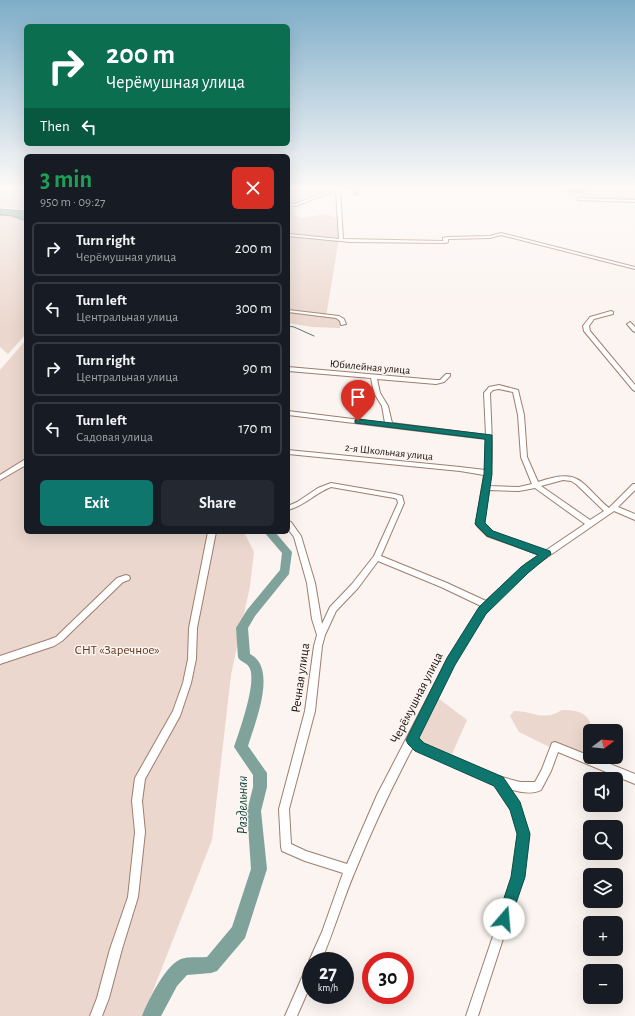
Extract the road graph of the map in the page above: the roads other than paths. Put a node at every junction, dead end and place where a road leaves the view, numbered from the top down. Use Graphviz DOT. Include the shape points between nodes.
graph roads {
  1 [pos="341,234"];
  2 [pos="499,234"];
  3 [pos="503,234"];
  4 [pos="290,235"];
  5 [pos="341,240"];
  6 [pos="635,268"];
  7 [pos="290,311"];
  8 [pos="611,313"];
  9 [pos="343,324"];
  10 [pos="630,324"];
  11 [pos="635,330"];
  12 [pos="290,369"];
  13 [pos="448,375"];
  14 [pos="374,378"];
  15 [pos="635,389"];
  16 [pos="290,413"];
  17 [pos="389,425"];
  18 [pos="489,437"];
  19 [pos="290,452"];
  20 [pos="24,463"];
  21 [pos="488,474"];
  22 [pos="0,478"];
  23 [pos="536,486"];
  24 [pos="635,486"];
  25 [pos="485,488"];
  26 [pos="290,507"];
  27 [pos="610,510"];
  28 [pos="635,517"];
  29 [pos="590,524"];
  30 [pos="290,527"];
  31 [pos="213,534"];
  32 [pos="546,554"];
  33 [pos="377,557"];
  34 [pos="126,578"];
  35 [pos="487,605"];
  36 [pos="321,635"];
  37 [pos="0,660"];
  38 [pos="412,740"];
  39 [pos="635,779"];
  40 [pos="498,781"];
  41 [pos="350,870"];
  42 [pos="319,952"];
  43 [pos="302,991"];
  44 [pos="96,1016"];
  45 [pos="291,1016"];
  46 [pos="472,1016"];
  1 -- 5 [label="street"];
  2 -- 5 [label="street" via="447,238 446,242"];
  3 -- 6 [label="street"];
  4 -- 5 [label="street"];
  7 -- 9 [label="street" via="337,317"];
  8 -- 15 [label="street" via="592,318 586,326 587,331"];
  10 -- 11 [label="street"];
  12 -- 14 [label="street, Юбилейная улица"];
  13 -- 14 [label="street, Юбилейная улица" via="442,381 436,382"];
  14 -- 17 [label="street"];
  16 -- 17 [label="street"];
  17 -- 18 [label="street"];
  18 -- 21 [label="street"];
  18 -- 23 [label="street" via="487,393 491,388 499,387 516,391 521,415 524,457"];
  19 -- 21 [label="street, 2-я Школьная улица"];
  20 -- 22 [label="street"];
  21 -- 25 [label="street"];
  23 -- 25 [label="street" via="519,489"];
  23 -- 27 [label="street" via="550,480 567,478 581,484 601,506"];
  23 -- 29 [label="street"];
  24 -- 27 [label="street, Черёмушная улица"];
  25 -- 32 [label="street" via="480,524 482,528 490,534"];
  26 -- 33 [label="street, Речная улица" via="305,502 331,484 400,498 401,503"];
  27 -- 28 [label="street"];
  27 -- 29 [label="street, Черёмушная улица"];
  29 -- 32 [label="street, Черёмушная улица"];
  30 -- 36 [label="street" via="297,536 311,583"];
  31 -- 44 [label="street" via="193,628 192,659 187,683 177,713 140,778 137,801 140,832 133,897 104,998"];
  32 -- 35 [label="street, Черёмушная улица"];
  33 -- 35 [label="street"];
  33 -- 36 [label="street, Речная улица" via="333,609"];
  34 -- 37 [label="street" via="120,580 59,638"];
  35 -- 38 [label="street, Черёмушная улица" via="451,661"];
  36 -- 41 [label="street, Речная улица" via="310,711 284,809 286,847"];
  38 -- 40 [label="street" via="420,747"];
  38 -- 41 [label="street, Черёмушная улица" via="381,799"];
  39 -- 40 [label="street" via="555,746 538,787 520,787"];
  40 -- 46 [label="street" via="515,807 524,834 518,877"];
  41 -- 42 [label="street, Черёмушная улица"];
  43 -- 45 [label="street"];
}
